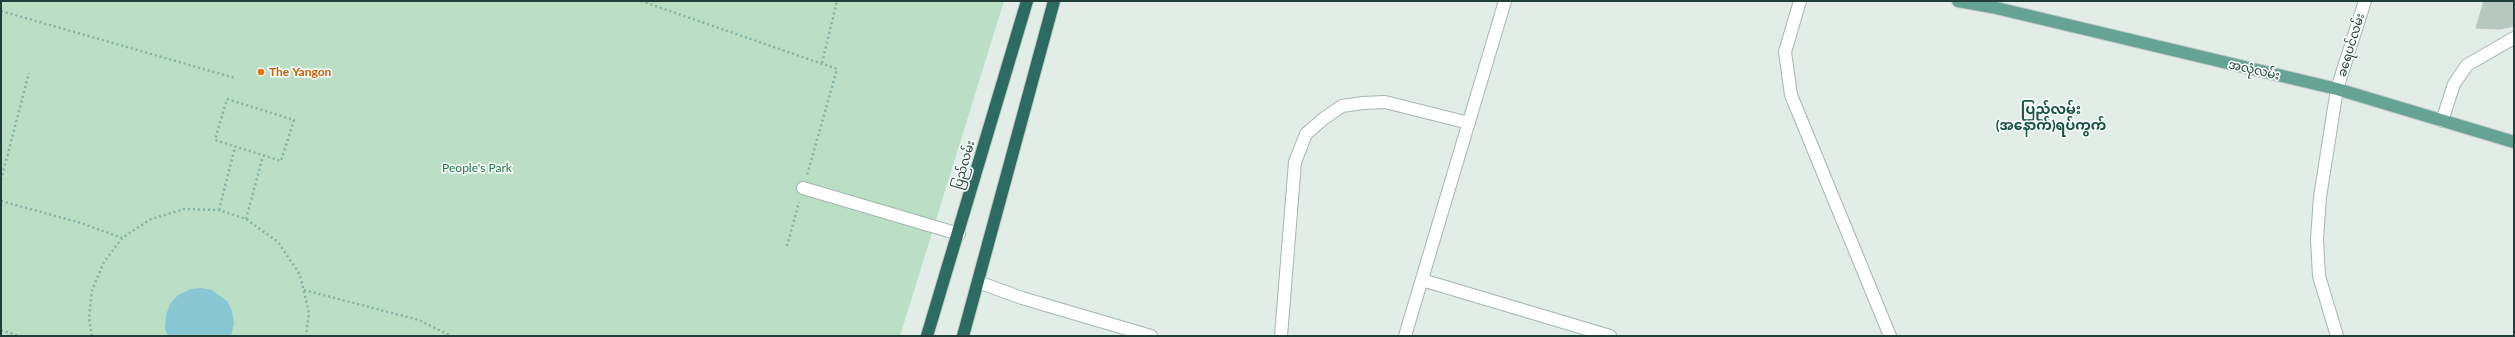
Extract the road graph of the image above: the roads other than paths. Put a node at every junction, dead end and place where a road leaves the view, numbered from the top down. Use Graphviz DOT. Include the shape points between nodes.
graph roads {
  1 [pos="1027,1"];
  2 [pos="1054,1"];
  3 [pos="1505,1"];
  4 [pos="1800,1"];
  5 [pos="1958,1"];
  6 [pos="1977,1"];
  7 [pos="2365,1"];
  8 [pos="1992,7"];
  9 [pos="2514,38"];
  10 [pos="2337,90"];
  11 [pos="2442,121"];
  12 [pos="1469,123"];
  13 [pos="2514,142"];
  14 [pos="803,188"];
  15 [pos="958,234"];
  16 [pos="1422,280"];
  17 [pos="978,282"];
  18 [pos="928,336"];
  19 [pos="963,336"];
  20 [pos="1150,336"];
  21 [pos="1281,336"];
  22 [pos="1405,336"];
  23 [pos="1610,336"];
  24 [pos="1890,336"];
  25 [pos="2337,336"];
  1 -- 15 [label="highway, ပြည်လမ်း"];
  2 -- 17 [label="highway"];
  3 -- 12 [label="street"];
  4 -- 24 [label="street" via="1785,52 1791,95"];
  5 -- 8 [label="main road, အလုံလမ်း"];
  6 -- 8 [label="main road, အလုံလမ်း"];
  7 -- 10 [label="street, ခရေပင်လမ်း"];
  8 -- 10 [label="main road, အလုံလမ်း"];
  9 -- 11 [label="street" via="2467,65 2454,84"];
  10 -- 11 [label="main road, အလုံလမ်း"];
  10 -- 25 [label="street, ခရေပင်လမ်း" via="2320,197 2317,239 2319,276"];
  11 -- 13 [label="main road, အလုံလမ်း"];
  12 -- 16 [label="street"];
  12 -- 21 [label="street" via="1385,102 1363,103 1342,106 1306,134 1295,162"];
  14 -- 15 [label="street"];
  15 -- 18 [label="highway, ပြည်လမ်း"];
  16 -- 22 [label="street"];
  16 -- 23 [label="street"];
  17 -- 19 [label="highway"];
  17 -- 20 [label="street"];
}
